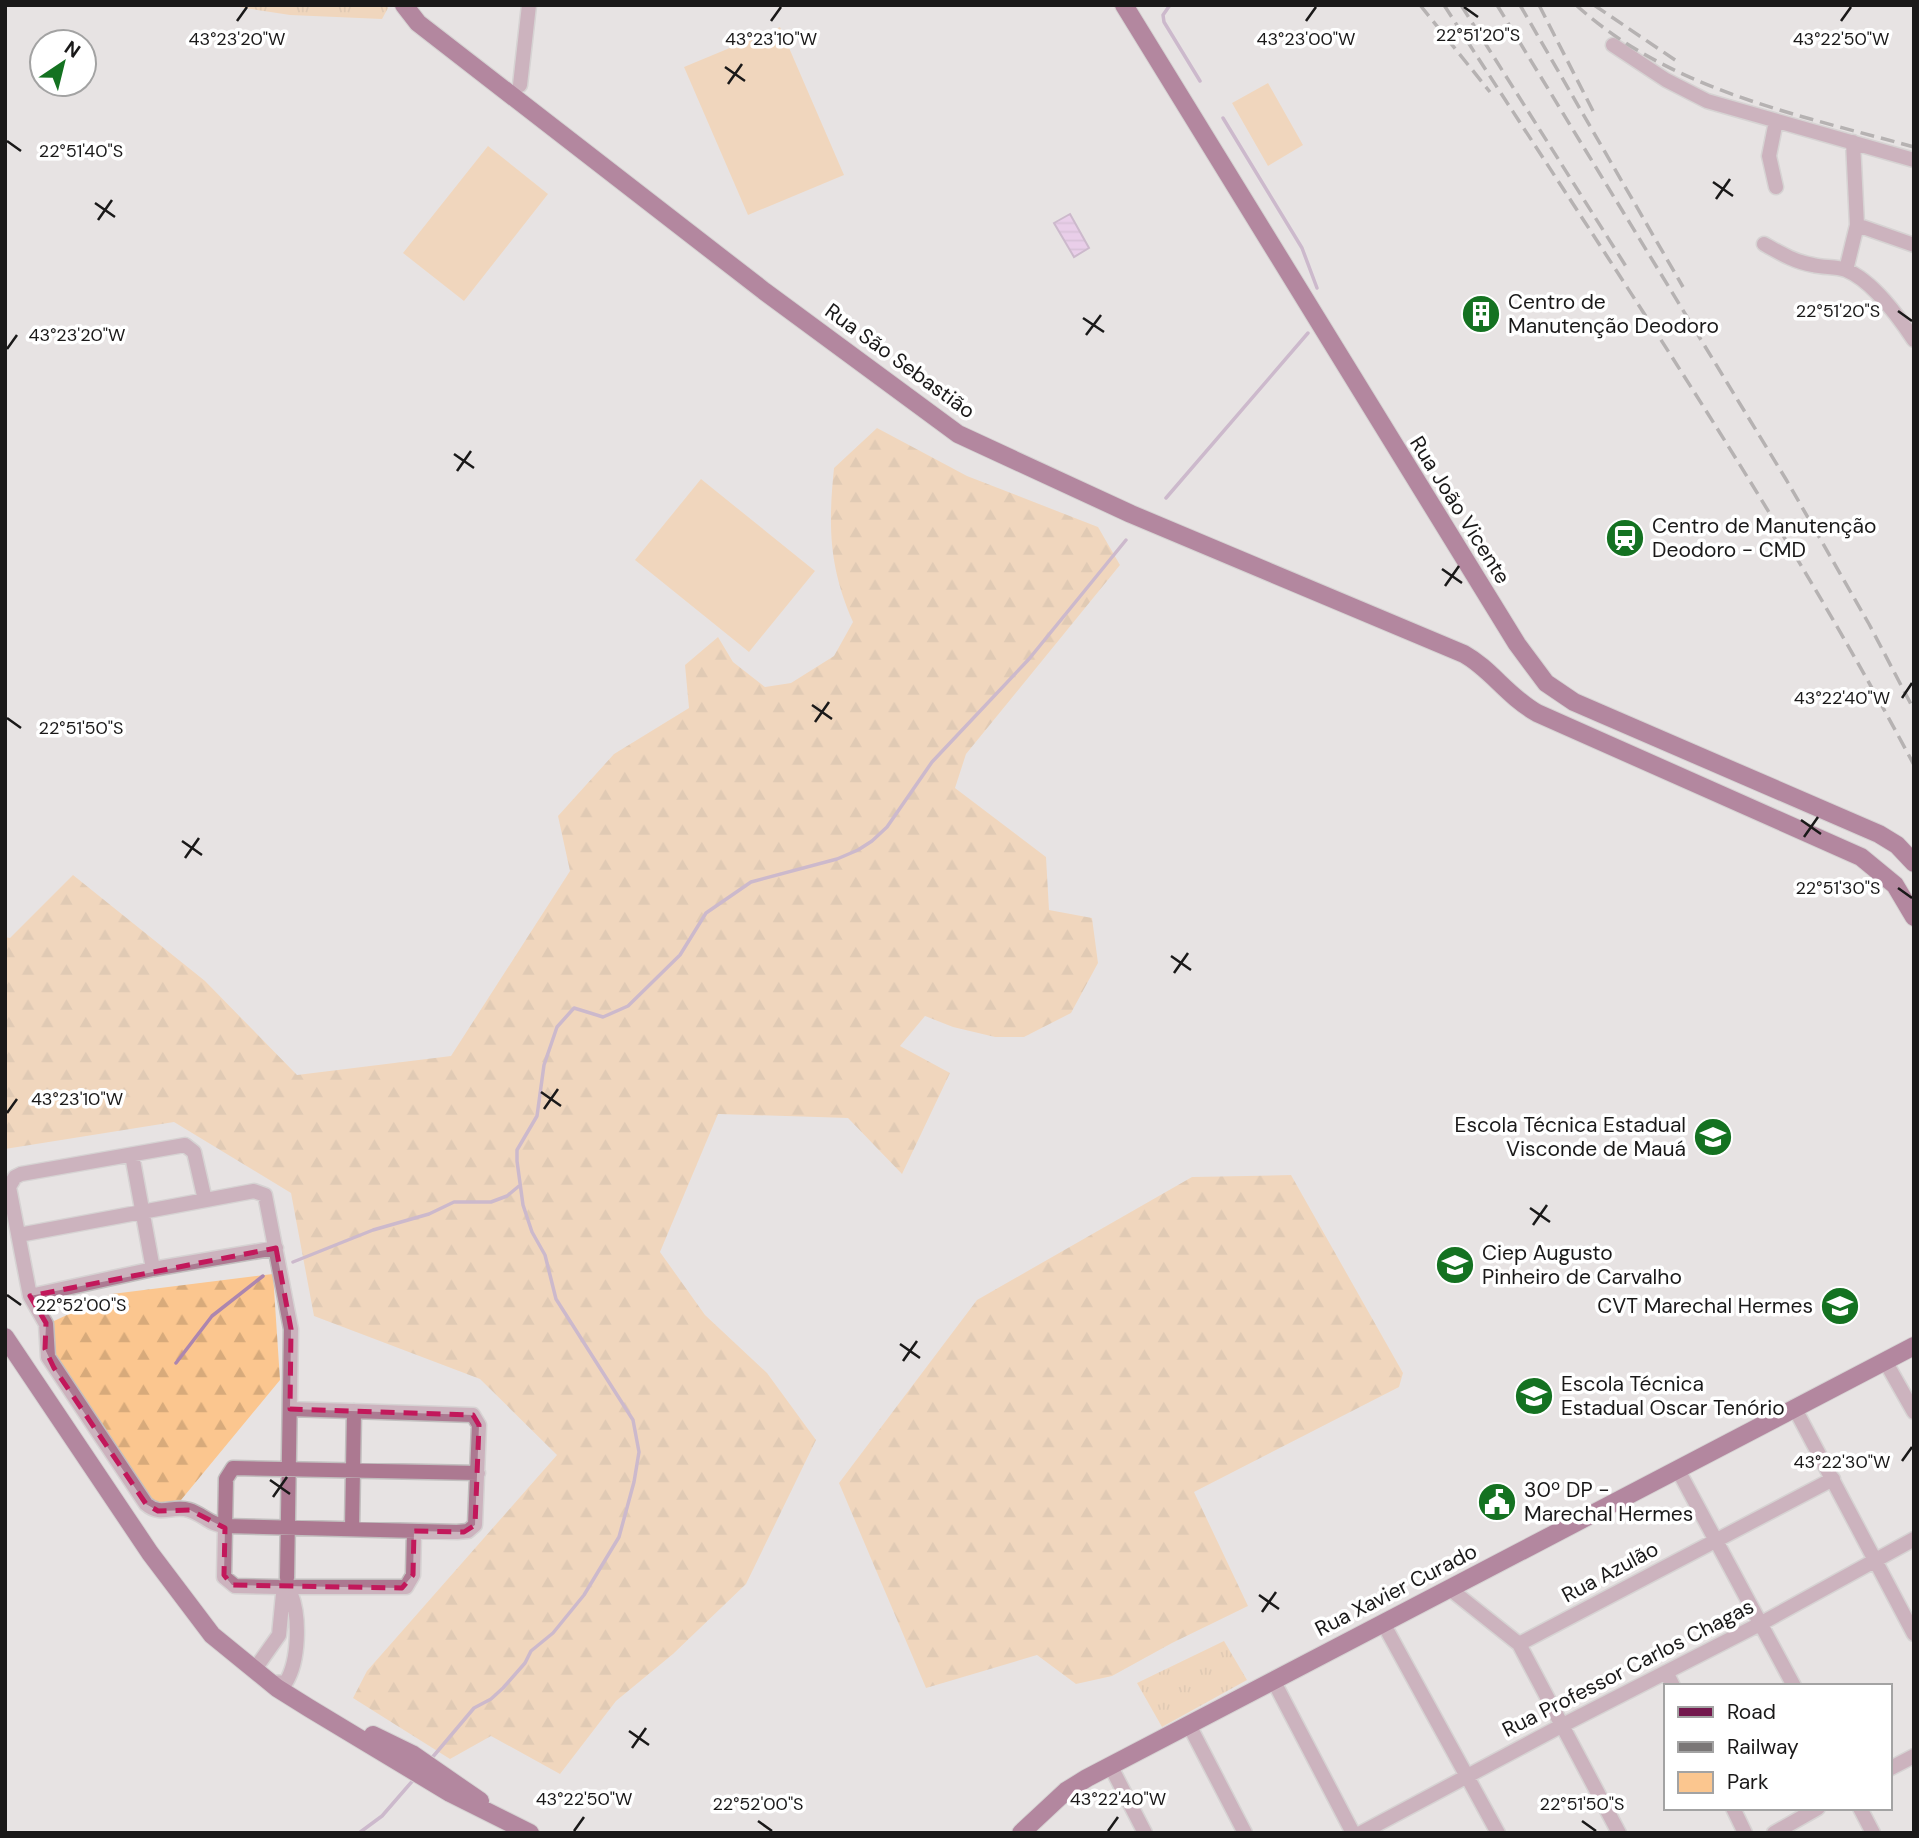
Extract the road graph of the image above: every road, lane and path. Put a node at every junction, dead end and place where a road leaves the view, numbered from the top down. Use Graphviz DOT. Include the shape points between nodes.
graph roads {
  1 [pos="529,5"];
  2 [pos="1124,5"];
  3 [pos="397,9"];
  4 [pos="1613,45"];
  5 [pos="520,85"];
  6 [pos="1776,121"];
  7 [pos="1853,142"];
  8 [pos="1914,160"];
  9 [pos="1776,187"];
  10 [pos="1857,225"];
  11 [pos="1763,244"];
  12 [pos="1914,245"];
  13 [pos="1846,270"];
  14 [pos="1914,340"];
  15 [pos="1806,801"];
  16 [pos="1795,826"];
  17 [pos="1914,863"];
  18 [pos="1914,917"];
  19 [pos="132,1155"];
  20 [pos="205,1200"];
  21 [pos="143,1211"];
  22 [pos="19,1235"];
  23 [pos="276,1248"];
  24 [pos="153,1269"];
  25 [pos="30,1296"];
  26 [pos="5,1337"];
  27 [pos="1914,1346"];
  28 [pos="1885,1361"];
  29 [pos="1794,1408"];
  30 [pos="290,1409"];
  31 [pos="354,1411"];
  32 [pos="1914,1412"];
  33 [pos="290,1469"];
  34 [pos="352,1470"];
  35 [pos="1678,1470"];
  36 [pos="478,1473"];
  37 [pos="1833,1479"];
  38 [pos="225,1526"];
  39 [pos="288,1528"];
  40 [pos="352,1529"];
  41 [pos="414,1531"];
  42 [pos="1914,1539"];
  43 [pos="1715,1541"];
  44 [pos="1874,1559"];
  45 [pos="287,1588"];
  46 [pos="1450,1589"];
  47 [pos="1383,1623"];
  48 [pos="1760,1624"];
  49 [pos="1914,1634"];
  50 [pos="1519,1644"];
  51 [pos="1666,1672"];
  52 [pos="268,1677"];
  53 [pos="1273,1680"];
  54 [pos="1671,1684"];
  55 [pos="1793,1684"];
  56 [pos="1189,1725"];
  57 [pos="1561,1726"];
  58 [pos="1914,1756"];
  59 [pos="1110,1765"];
  60 [pos="1891,1768"];
  61 [pos="1469,1775"];
  62 [pos="1734,1810"];
  63 [pos="1814,1810"];
  64 [pos="1861,1810"];
  65 [pos="530,1833"];
  66 [pos="1021,1833"];
  67 [pos="1145,1833"];
  68 [pos="1245,1833"];
  69 [pos="1353,1833"];
  70 [pos="1361,1833"];
  71 [pos="1498,1833"];
  72 [pos="1619,1833"];
  73 [pos="1745,1833"];
  74 [pos="1774,1833"];
  75 [pos="1873,1833"];
  1 -- 5 [label="street"];
  2 -- 15 [label="main road, Rua João Vicente" via="1538,675 1574,702"];
  3 -- 16 [label="main road, Rua São Sebastião" via="958,434 1119,508 1464,654 1528,708"];
  4 -- 6 [label="street" via="1699,97"];
  6 -- 7 [label="street"];
  6 -- 9 [label="street" via="1769,156"];
  7 -- 8 [label="street"];
  7 -- 10 [label="street"];
  10 -- 12 [label="street"];
  10 -- 13 [label="street"];
  11 -- 13 [label="street" via="1807,264"];
  13 -- 14 [label="street" via="1875,292"];
  15 -- 16 [label="main road"];
  15 -- 17 [label="main road, Rua João Vicente" via="1896,845"];
  16 -- 18 [label="main road" via="1874,865 1895,885"];
  19 -- 20 [label="street" via="190,1147"];
  19 -- 21 [label="street"];
  19 -- 22 [label="street" via="15,1177 9,1189"];
  20 -- 21 [label="street"];
  20 -- 23 [label="street" via="254,1191 263,1194"];
  21 -- 22 [label="street"];
  21 -- 24 [label="street"];
  22 -- 25 [label="street"];
  23 -- 24 [label="street"];
  23 -- 30 [label="street" via="291,1329"];
  24 -- 25 [label="street"];
  25 -- 38 [label="street" via="46,1322 45,1349 54,1368 146,1504 158,1511 190,1510"];
  26 -- 52 [label="main road" via="193,1613 219,1641"];
  27 -- 28 [label="main road, Rua Xavier Curado"];
  28 -- 29 [label="main road, Rua Xavier Curado"];
  28 -- 32 [label="street"];
  29 -- 35 [label="main road, Rua Xavier Curado"];
  29 -- 37 [label="street"];
  30 -- 31 [label="street"];
  30 -- 33 [label="street"];
  31 -- 34 [label="street"];
  31 -- 36 [label="street" via="472,1415 479,1425"];
  33 -- 34 [label="street"];
  33 -- 38 [label="street" via="233,1468 226,1479"];
  33 -- 39 [label="street"];
  34 -- 36 [label="street"];
  34 -- 40 [label="street"];
  35 -- 43 [label="street"];
  35 -- 46 [label="main road, Rua Xavier Curado"];
  36 -- 41 [label="street" via="473,1528 464,1532"];
  37 -- 43 [label="street, Rua Azulão"];
  37 -- 44 [label="street"];
  38 -- 39 [label="street"];
  38 -- 45 [label="street" via="226,1581 235,1586"];
  39 -- 40 [label="street"];
  39 -- 45 [label="street"];
  40 -- 41 [label="street"];
  41 -- 45 [label="street" via="413,1575 406,1587"];
  42 -- 44 [label="street, Rua Professor Carlos Chagas"];
  43 -- 48 [label="street"];
  43 -- 50 [label="street, Rua Azulão"];
  44 -- 48 [label="street, Rua Professor Carlos Chagas"];
  44 -- 49 [label="street"];
  45 -- 52 [label="street"];
  45 -- 52 [label="street" via="294,1608 294,1666"];
  46 -- 47 [label="main road, Rua Xavier Curado"];
  46 -- 50 [label="street"];
  47 -- 53 [label="main road, Rua Xavier Curado"];
  47 -- 61 [label="street"];
  48 -- 51 [label="street, Rua Professor Carlos Chagas"];
  48 -- 55 [label="street"];
  50 -- 57 [label="street"];
  51 -- 54 [label="street"];
  51 -- 57 [label="street, Rua Professor Carlos Chagas"];
  52 -- 65 [label="main road"];
  53 -- 56 [label="main road, Rua Xavier Curado"];
  53 -- 69 [label="street"];
  56 -- 59 [label="main road, Rua Xavier Curado"];
  56 -- 68 [label="street"];
  57 -- 61 [label="street, Rua Professor Carlos Chagas"];
  57 -- 72 [label="street"];
  58 -- 60 [label="street"];
  59 -- 66 [label="main road, Rua Xavier Curado" via="1066,1791"];
  59 -- 67 [label="street"];
  61 -- 70 [label="street, Rua Professor Carlos Chagas"];
  61 -- 71 [label="street"];
  62 -- 73 [label="street"];
  63 -- 74 [label="street"];
  64 -- 75 [label="street"];
}
